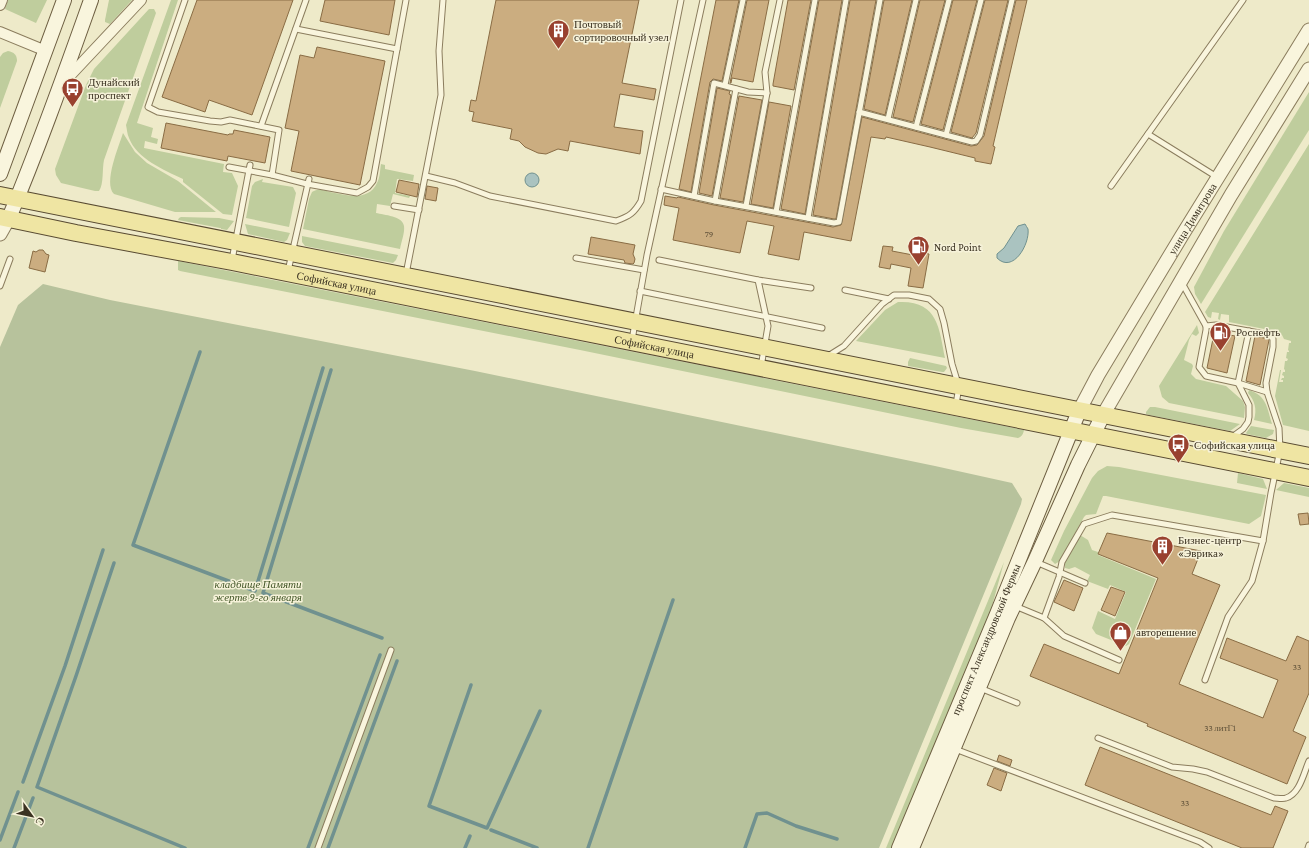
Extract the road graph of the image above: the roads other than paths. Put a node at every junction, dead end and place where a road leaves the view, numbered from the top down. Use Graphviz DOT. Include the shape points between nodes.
graph roads {
  1 [pos="2,0"];
  2 [pos="64,0"];
  3 [pos="91,0"];
  4 [pos="141,0"];
  5 [pos="185,0"];
  6 [pos="306,0"];
  7 [pos="406,0"];
  8 [pos="443,0"];
  9 [pos="681,0"];
  10 [pos="703,0"];
  11 [pos="743,0"];
  12 [pos="780,0"];
  13 [pos="815,0"];
  14 [pos="846,0"];
  15 [pos="880,0"];
  16 [pos="916,0"];
  17 [pos="949,0"];
  18 [pos="981,0"];
  19 [pos="1012,0"];
  20 [pos="1243,0"];
  21 [pos="0,5"];
  22 [pos="296,29"];
  23 [pos="1309,30"];
  24 [pos="0,32"];
  25 [pos="397,49"];
  26 [pos="46,51"];
  27 [pos="1309,69"];
  28 [pos="61,84"];
  29 [pos="725,85"];
  30 [pos="736,89"];
  31 [pos="767,93"];
  32 [pos="859,112"];
  33 [pos="888,119"];
  34 [pos="262,126"];
  35 [pos="916,127"];
  36 [pos="1148,134"];
  37 [pos="946,135"];
  38 [pos="229,166"];
  39 [pos="250,168"];
  40 [pos="0,174"];
  41 [pos="272,175"];
  42 [pos="426,176"];
  43 [pos="1218,178"];
  44 [pos="308,181"];
  45 [pos="1111,186"];
  46 [pos="661,189"];
  47 [pos="0,195"];
  48 [pos="694,196"];
  49 [pos="17,198"];
  50 [pos="715,201"];
  51 [pos="394,206"];
  52 [pos="746,206"];
  53 [pos="419,210"];
  54 [pos="776,212"];
  55 [pos="4,218"];
  56 [pos="808,218"];
  57 [pos="0,234"];
  58 [pos="236,242"];
  59 [pos="292,253"];
  60 [pos="576,258"];
  61 [pos="10,259"];
  62 [pos="659,260"];
  63 [pos="232,262"];
  64 [pos="644,270"];
  65 [pos="288,273"];
  66 [pos="406,276"];
  67 [pos="758,280"];
  68 [pos="1181,281"];
  69 [pos="0,286"];
  70 [pos="811,288"];
  71 [pos="845,290"];
  72 [pos="640,291"];
  73 [pos="889,299"];
  74 [pos="765,316"];
  75 [pos="635,321"];
  76 [pos="1206,326"];
  77 [pos="822,328"];
  78 [pos="1250,331"];
  79 [pos="631,343"];
  80 [pos="764,348"];
  81 [pos="822,360"];
  82 [pos="760,368"];
  83 [pos="1238,383"];
  84 [pos="959,387"];
  85 [pos="1266,392"];
  86 [pos="955,407"];
  87 [pos="1079,410"];
  88 [pos="1103,415"];
  89 [pos="1071,430"];
  90 [pos="1093,435"];
  91 [pos="1227,440"];
  92 [pos="1280,450"];
  93 [pos="1309,456"];
  94 [pos="1276,472"];
  95 [pos="1309,478"];
  96 [pos="1263,540"];
  97 [pos="1035,562"];
  98 [pos="1059,572"];
  99 [pos="1085,583"];
  100 [pos="1014,606"];
  101 [pos="1044,618"];
  102 [pos="391,650"];
  103 [pos="1119,660"];
  104 [pos="1205,680"];
  105 [pos="979,688"];
  106 [pos="1017,703"];
  107 [pos="1098,738"];
  108 [pos="953,748"];
  109 [pos="1309,760"];
  110 [pos="1309,845"];
  111 [pos="318,848"];
  112 [pos="899,848"];
  113 [pos="912,848"];
  114 [pos="1209,848"];
  115 [pos="1308,848"];
  1 -- 21 [label="street"];
  2 -- 26 [label="main road"];
  3 -- 28 [label="main road"];
  4 -- 28 [label="street"];
  5 -- 34 [label="lane" via="148,107 158,112 210,121 230,120"];
  6 -- 22 [label="lane"];
  7 -- 25 [label="lane"];
  8 -- 42 [label="lane" via="439,51 441,95"];
  9 -- 42 [label="lane" via="641,201 635,211 627,217 616,221 490,196"];
  10 -- 46 [label="lane"];
  11 -- 29 [label="lane"];
  12 -- 31 [label="lane" via="765,72"];
  13 -- 54 [label="lane"];
  14 -- 56 [label="lane"];
  15 -- 32 [label="lane"];
  16 -- 33 [label="lane"];
  17 -- 35 [label="lane"];
  18 -- 37 [label="lane"];
  19 -- 37 [label="lane" via="980,135 972,142"];
  20 -- 36 [label="lane"];
  22 -- 25 [label="lane"];
  22 -- 34 [label="lane"];
  23 -- 43 [label="street, улица Димитрова"];
  24 -- 26 [label="street"];
  25 -- 44 [label="lane" via="373,181 357,193"];
  26 -- 40 [label="main road"];
  27 -- 68 [label="street, улица Димитрова" via="1231,194"];
  28 -- 49 [label="main road"];
  29 -- 30 [label="lane"];
  29 -- 48 [label="lane" via="714,83"];
  30 -- 31 [label="lane"];
  30 -- 50 [label="lane"];
  31 -- 52 [label="lane"];
  32 -- 33 [label="lane"];
  32 -- 56 [label="lane" via="839,222"];
  33 -- 35 [label="lane"];
  34 -- 41 [label="lane" via="279,130"];
  35 -- 37 [label="lane"];
  36 -- 43 [label="lane"];
  36 -- 45 [label="lane"];
  38 -- 39 [label="lane"];
  39 -- 41 [label="lane"];
  39 -- 58 [label="lane"];
  41 -- 44 [label="lane"];
  42 -- 53 [label="lane"];
  43 -- 87 [label="street, улица Димитрова" via="1098,374"];
  44 -- 59 [label="lane"];
  46 -- 48 [label="lane"];
  46 -- 64 [label="lane"];
  47 -- 49 [label="main road, Софийская улица"];
  48 -- 50 [label="lane"];
  49 -- 55 [label="main road"];
  49 -- 58 [label="main road, Софийская улица"];
  50 -- 52 [label="lane"];
  51 -- 53 [label="lane"];
  52 -- 54 [label="lane"];
  53 -- 66 [label="lane"];
  54 -- 56 [label="lane"];
  55 -- 57 [label="street"];
  55 -- 63 [label="main road, Софийская улица"];
  58 -- 59 [label="main road, Софийская улица"];
  58 -- 63 [label="lane"];
  59 -- 65 [label="lane"];
  59 -- 66 [label="main road, Софийская улица"];
  60 -- 64 [label="lane"];
  61 -- 69 [label="lane"];
  62 -- 67 [label="lane"];
  63 -- 65 [label="main road, Софийская улица"];
  64 -- 72 [label="lane"];
  65 -- 79 [label="main road, Софийская улица"];
  66 -- 75 [label="main road, Софийская улица"];
  67 -- 70 [label="lane"];
  67 -- 74 [label="lane"];
  68 -- 76 [label="lane"];
  68 -- 88 [label="street, улица Димитрова"];
  71 -- 73 [label="lane"];
  72 -- 74 [label="lane"];
  72 -- 75 [label="lane"];
  73 -- 81 [label="lane" via="844,346"];
  73 -- 84 [label="lane" via="894,295 910,295 929,299 940,309"];
  74 -- 77 [label="lane"];
  74 -- 80 [label="lane" via="768,326"];
  75 -- 79 [label="lane"];
  75 -- 80 [label="main road, Софийская улица"];
  76 -- 78 [label="lane" via="1216,325"];
  76 -- 83 [label="lane" via="1199,367 1206,376"];
  78 -- 83 [label="lane"];
  78 -- 85 [label="lane" via="1270,335 1273,340"];
  79 -- 82 [label="main road, Софийская улица"];
  80 -- 81 [label="main road, Софийская улица"];
  80 -- 82 [label="lane"];
  81 -- 84 [label="main road, Софийская улица"];
  82 -- 86 [label="main road, Софийская улица"];
  83 -- 85 [label="lane"];
  83 -- 91 [label="lane" via="1249,405 1249,418 1243,429"];
  84 -- 86 [label="lane"];
  84 -- 87 [label="main road, Софийская улица"];
  85 -- 92 [label="lane" via="1279,428"];
  86 -- 89 [label="main road, Софийская улица"];
  87 -- 88 [label="main road, Софийская улица"];
  87 -- 89 [label="main road, проспект Александровской Фермы"];
  88 -- 90 [label="main road, проспект Александровской Фермы"];
  88 -- 91 [label="main road, Софийская улица"];
  89 -- 90 [label="main road, Софийская улица"];
  89 -- 112 [label="main road, проспект Александровской Фермы"];
  90 -- 94 [label="main road, Софийская улица"];
  90 -- 97 [label="main road, проспект Александровской Фермы"];
  91 -- 92 [label="main road, Софийская улица"];
  92 -- 93 [label="main road, Софийская улица"];
  92 -- 94 [label="lane"];
  94 -- 95 [label="main road, Софийская улица"];
  94 -- 96 [label="lane"];
  96 -- 98 [label="lane" via="1112,515 1084,524"];
  96 -- 104 [label="lane" via="1252,581 1228,617"];
  97 -- 98 [label="lane"];
  97 -- 100 [label="main road, проспект Александровской Фермы"];
  98 -- 99 [label="lane"];
  98 -- 101 [label="lane"];
  100 -- 101 [label="lane"];
  100 -- 105 [label="main road, проспект Александровской Фермы"];
  101 -- 103 [label="lane" via="1064,636"];
  102 -- 111 [label="lane"];
  105 -- 106 [label="lane"];
  105 -- 108 [label="main road, проспект Александровской Фермы"];
  107 -- 109 [label="lane" via="1172,767 1207,772 1274,798 1285,799 1293,794"];
  108 -- 113 [label="main road, проспект Александровской Фермы"];
  108 -- 114 [label="lane" via="1200,842"];
  110 -- 115 [label="lane"];
}
